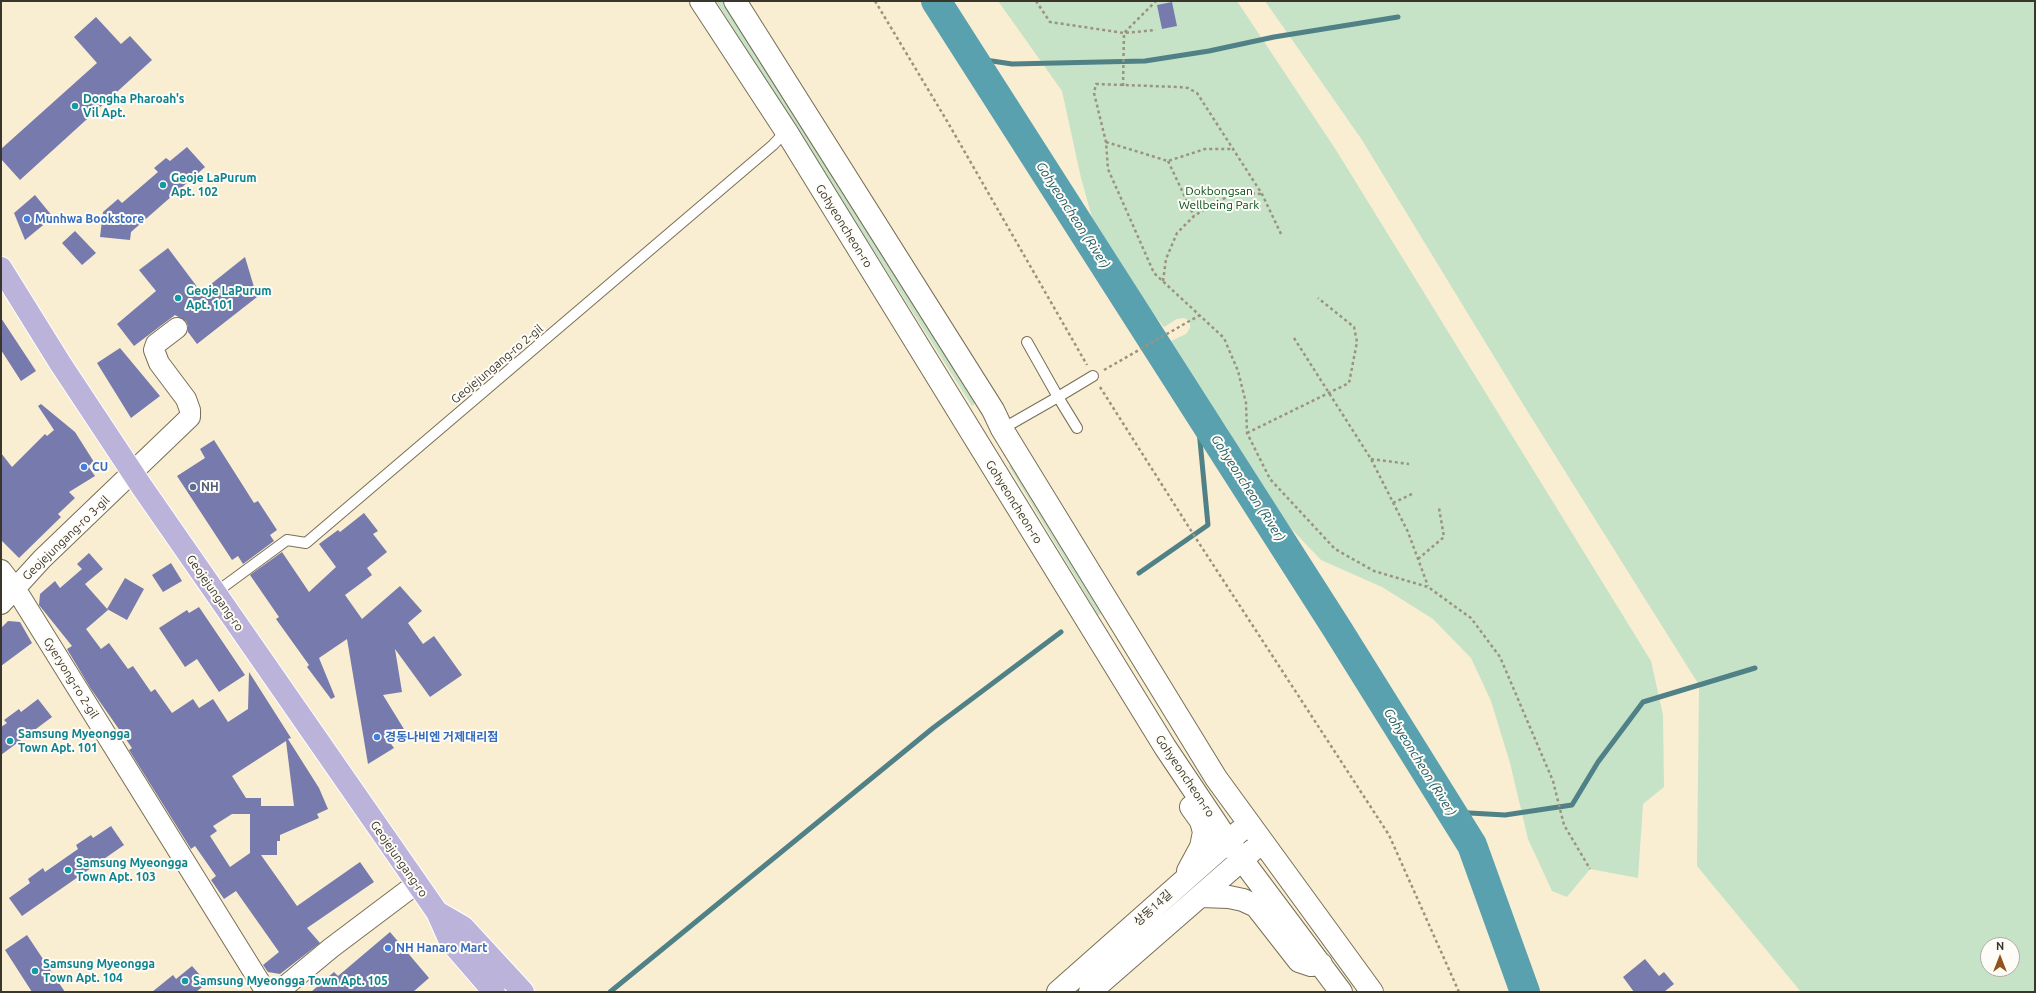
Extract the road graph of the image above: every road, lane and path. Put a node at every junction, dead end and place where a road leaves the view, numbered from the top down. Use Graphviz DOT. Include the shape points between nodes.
graph roads {
  1 [pos="701,1"];
  2 [pos="735,1"];
  3 [pos="876,1"];
  4 [pos="1036,1"];
  5 [pos="1156,1"];
  6 [pos="1156,30"];
  7 [pos="1124,33"];
  8 [pos="1123,86"];
  9 [pos="786,131"];
  10 [pos="1106,142"];
  11 [pos="1234,149"];
  12 [pos="1168,161"];
  13 [pos="1262,194"];
  14 [pos="1194,216"];
  15 [pos="1282,234"];
  16 [pos="1,268"];
  17 [pos="1163,281"];
  18 [pos="1318,298"];
  19 [pos="1200,315"];
  20 [pos="176,328"];
  21 [pos="1294,338"];
  22 [pos="1027,342"];
  23 [pos="1093,376"];
  24 [pos="1330,393"];
  25 [pos="1058,397"];
  26 [pos="1077,428"];
  27 [pos="1002,429"];
  28 [pos="1247,433"];
  29 [pos="1371,459"];
  30 [pos="1409,464"];
  31 [pos="133,473"];
  32 [pos="1414,494"];
  33 [pos="1393,503"];
  34 [pos="1439,508"];
  35 [pos="1418,559"];
  36 [pos="1,570"];
  37 [pos="1428,586"];
  38 [pos="15,588"];
  39 [pos="214,593"];
  40 [pos="1,604"];
  41 [pos="1165,747"];
  42 [pos="1248,824"];
  43 [pos="1228,841"];
  44 [pos="1263,841"];
  45 [pos="1243,860"];
  46 [pos="1590,869"];
  47 [pos="1186,878"];
  48 [pos="416,884"];
  49 [pos="1201,896"];
  50 [pos="437,912"];
  51 [pos="1321,964"];
  52 [pos="266,992"];
  53 [pos="278,992"];
  54 [pos="494,992"];
  55 [pos="523,992"];
  56 [pos="1058,992"];
  57 [pos="1090,992"];
  58 [pos="1341,992"];
  59 [pos="1372,992"];
  60 [pos="1459,992"];
  1 -- 9 [label="street, Gohyeoncheon-ro"];
  2 -- 27 [label="street, Gohyeoncheon-ro" via="993,410"];
  3 -- 23 [label="path"];
  4 -- 7 [label="path" via="1050,22"];
  5 -- 7 [label="path"];
  6 -- 7 [label="path"];
  7 -- 8 [label="path"];
  8 -- 10 [label="path" via="1096,84 1094,93"];
  8 -- 11 [label="path" via="1188,88 1197,94"];
  9 -- 39 [label="lane, Geojejungang-ro 2-gil" via="774,145 306,543 287,540"];
  9 -- 41 [label="street, Gohyeoncheon-ro"];
  10 -- 12 [label="path"];
  10 -- 17 [label="path" via="1108,169 1154,273"];
  11 -- 12 [label="path" via="1206,149"];
  11 -- 13 [label="path"];
  12 -- 14 [label="path"];
  13 -- 14 [label="path" via="1243,193 1219,200"];
  13 -- 15 [label="path"];
  14 -- 17 [label="path" via="1177,233 1166,259"];
  16 -- 31 [label="main road, Geojejungang-ro" via="60,364"];
  17 -- 19 [label="path"];
  18 -- 24 [label="path" via="1354,327 1357,342 1349,382"];
  19 -- 23 [label="path"];
  19 -- 28 [label="path" via="1224,338 1238,372 1246,404"];
  20 -- 31 [label="street, Geojejungang-ro 3-gil" via="156,344 154,350 159,364 186,398 190,417"];
  21 -- 24 [label="path"];
  22 -- 25 [label="lane"];
  23 -- 25 [label="lane"];
  23 -- 60 [label="path" via="1389,835"];
  24 -- 28 [label="path"];
  24 -- 29 [label="path"];
  25 -- 26 [label="lane"];
  25 -- 27 [label="lane"];
  27 -- 42 [label="street, Gohyeoncheon-ro" via="1216,778"];
  28 -- 37 [label="path" via="1270,479 1335,549 1374,570"];
  29 -- 30 [label="path"];
  29 -- 33 [label="path"];
  31 -- 38 [label="street, Geojejungang-ro 3-gil"];
  31 -- 39 [label="main road, Geojejungang-ro"];
  32 -- 33 [label="path"];
  33 -- 35 [label="path"];
  34 -- 35 [label="path" via="1444,537"];
  35 -- 37 [label="path"];
  36 -- 38 [label="street, Gyeryong-ro 2-gil"];
  37 -- 46 [label="path" via="1471,618 1500,657 1553,781 1564,825"];
  38 -- 40 [label="street, Geojejungang-ro 3-gil"];
  38 -- 52 [label="street, Gyeryong-ro 2-gil"];
  39 -- 48 [label="main road, Geojejungang-ro"];
  41 -- 43 [label="street, Gohyeoncheon-ro"];
  41 -- 47 [label="street" via="1166,768 1201,821 1204,832 1201,847"];
  42 -- 43 [label="street, 상동14길"];
  42 -- 44 [label="street, Gohyeoncheon-ro"];
  43 -- 45 [label="street, Gohyeoncheon-ro"];
  43 -- 47 [label="street, 상동14길"];
  44 -- 45 [label="street, 상동14길"];
  44 -- 59 [label="street, Gohyeoncheon-ro"];
  45 -- 49 [label="street, 상동14길"];
  45 -- 51 [label="street, Gohyeoncheon-ro"];
  47 -- 56 [label="street, 상동14길"];
  48 -- 50 [label="main road, Geojejungang-ro"];
  48 -- 53 [label="street"];
  49 -- 51 [label="street" via="1229,896 1256,906 1299,961 1311,965"];
  49 -- 57 [label="street, 상동14길"];
  50 -- 54 [label="main road, Geojejungang-ro" via="450,941"];
  50 -- 55 [label="main road, Geojejungang-ro" via="463,927"];
  51 -- 58 [label="street, Gohyeoncheon-ro"];
}
